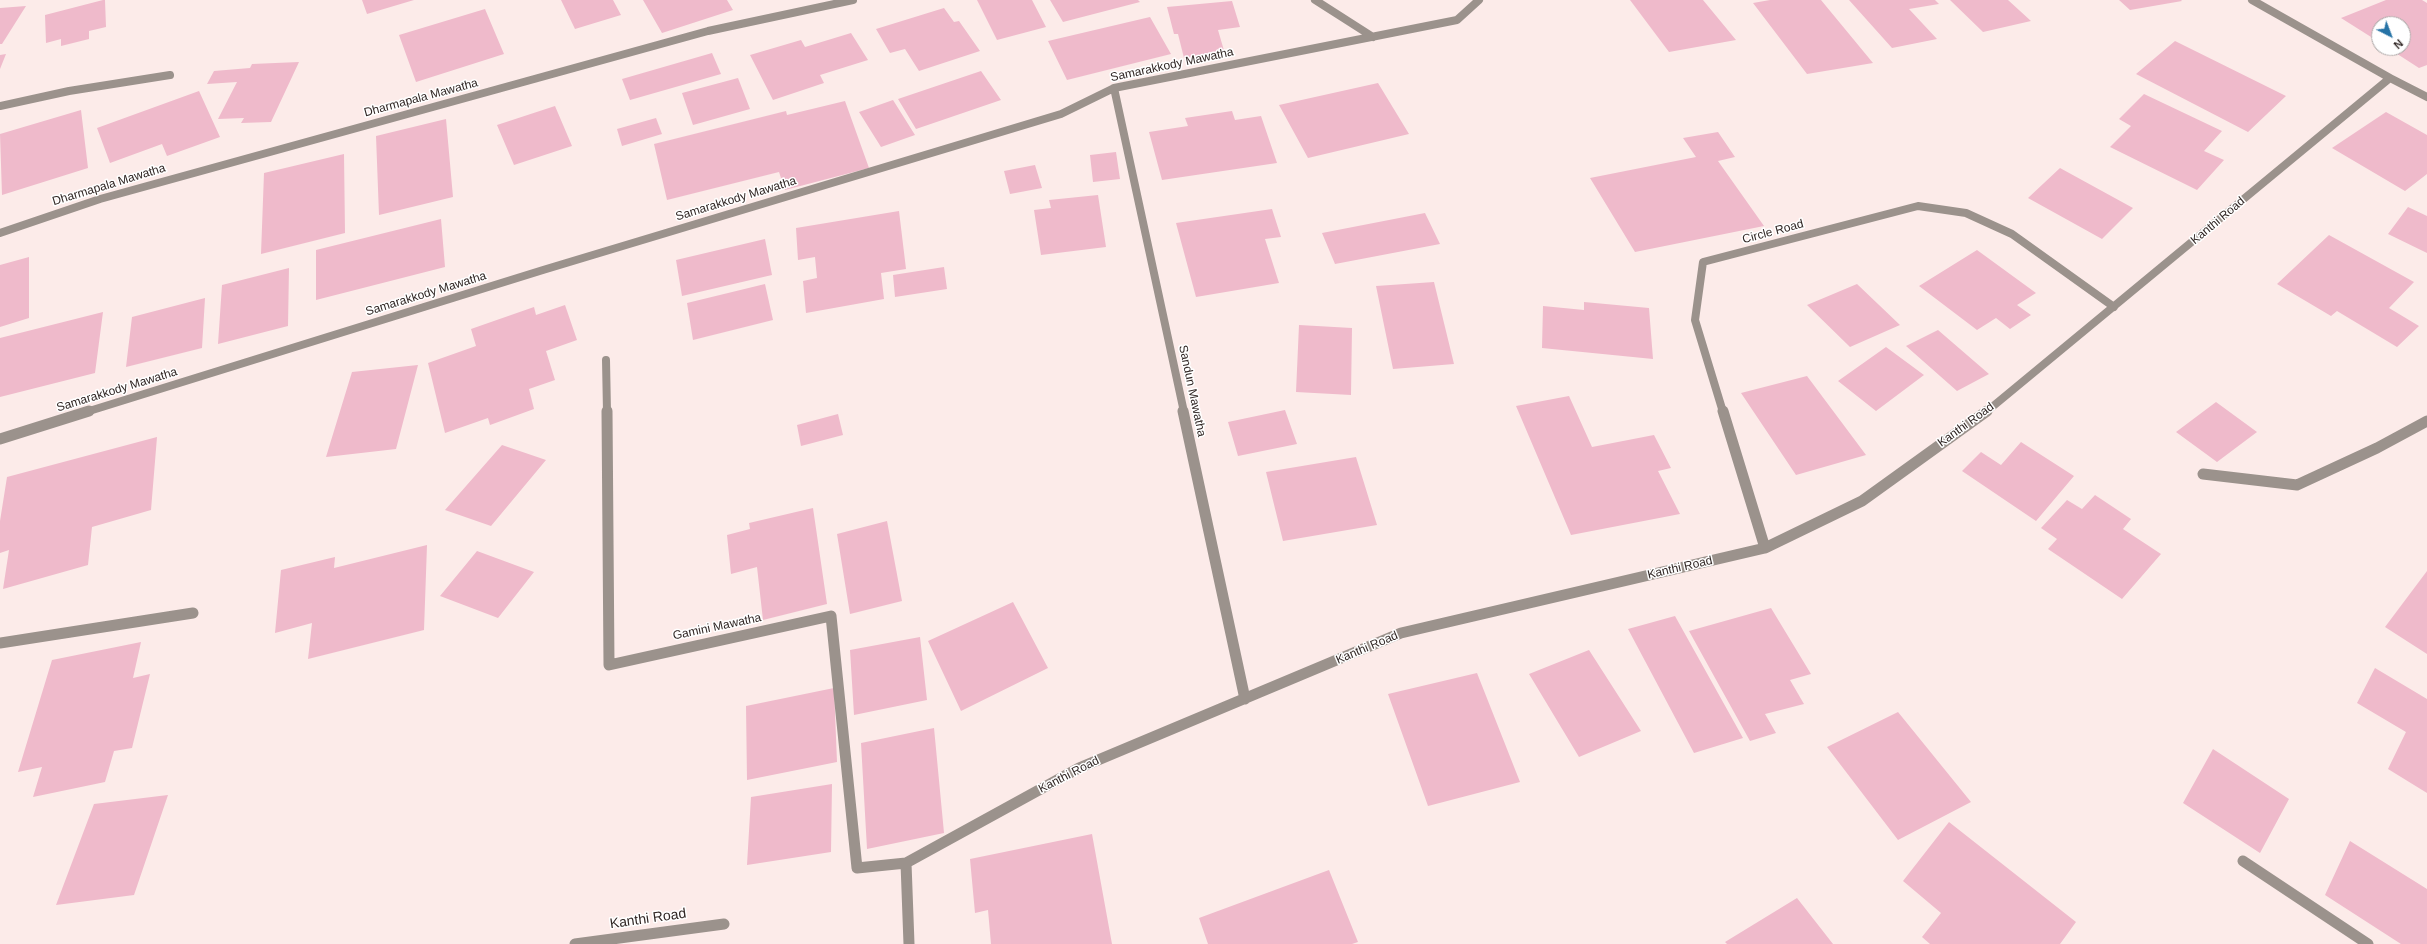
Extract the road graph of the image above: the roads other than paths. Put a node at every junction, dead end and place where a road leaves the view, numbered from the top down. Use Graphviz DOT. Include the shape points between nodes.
graph roads {
  1 [pos="853,0"];
  2 [pos="1315,0"];
  3 [pos="1479,0"];
  4 [pos="2252,0"];
  5 [pos="1373,37"];
  6 [pos="170,75"];
  7 [pos="2390,78"];
  8 [pos="1114,88"];
  9 [pos="2427,97"];
  10 [pos="0,106"];
  11 [pos="0,233"];
  12 [pos="2114,307"];
  13 [pos="606,360"];
  14 [pos="2427,421"];
  15 [pos="0,439"];
  16 [pos="2203,474"];
  17 [pos="1765,548"];
  18 [pos="193,613"];
  19 [pos="0,643"];
  20 [pos="1245,699"];
  21 [pos="2244,861"];
  22 [pos="906,863"];
  23 [pos="724,924"];
  24 [pos="575,944"];
  25 [pos="909,944"];
  26 [pos="2368,944"];
  1 -- 11 [label="street, Dharmapala Mawatha" via="685,37 100,199"];
  2 -- 5 [label="street"];
  3 -- 5 [label="street, Samarakkody Mawatha" via="1457,20"];
  4 -- 7 [label="street"];
  5 -- 8 [label="street, Samarakkody Mawatha"];
  6 -- 10 [label="street" via="69,91"];
  7 -- 9 [label="street"];
  7 -- 12 [label="street, Kanthi Road"];
  8 -- 15 [label="street, Samarakkody Mawatha" via="1061,114 543,270"];
  8 -- 20 [label="street, Sandun Mawatha"];
  12 -- 17 [label="street, Kanthi Road" via="1986,412 1862,501"];
  12 -- 17 [label="street, Circle Road" via="2012,234 1966,213 1918,206 1703,262 1695,320"];
  13 -- 22 [label="street, Gamini Mawatha" via="609,665 831,616 857,868"];
  14 -- 16 [label="street" via="2297,485"];
  17 -- 20 [label="street, Kanthi Road" via="1401,633"];
  18 -- 19 [label="street"];
  20 -- 22 [label="street, Kanthi Road" via="1079,768"];
  21 -- 26 [label="street"];
  22 -- 25 [label="street"];
  23 -- 24 [label="street, Kanthi Road"];
}
